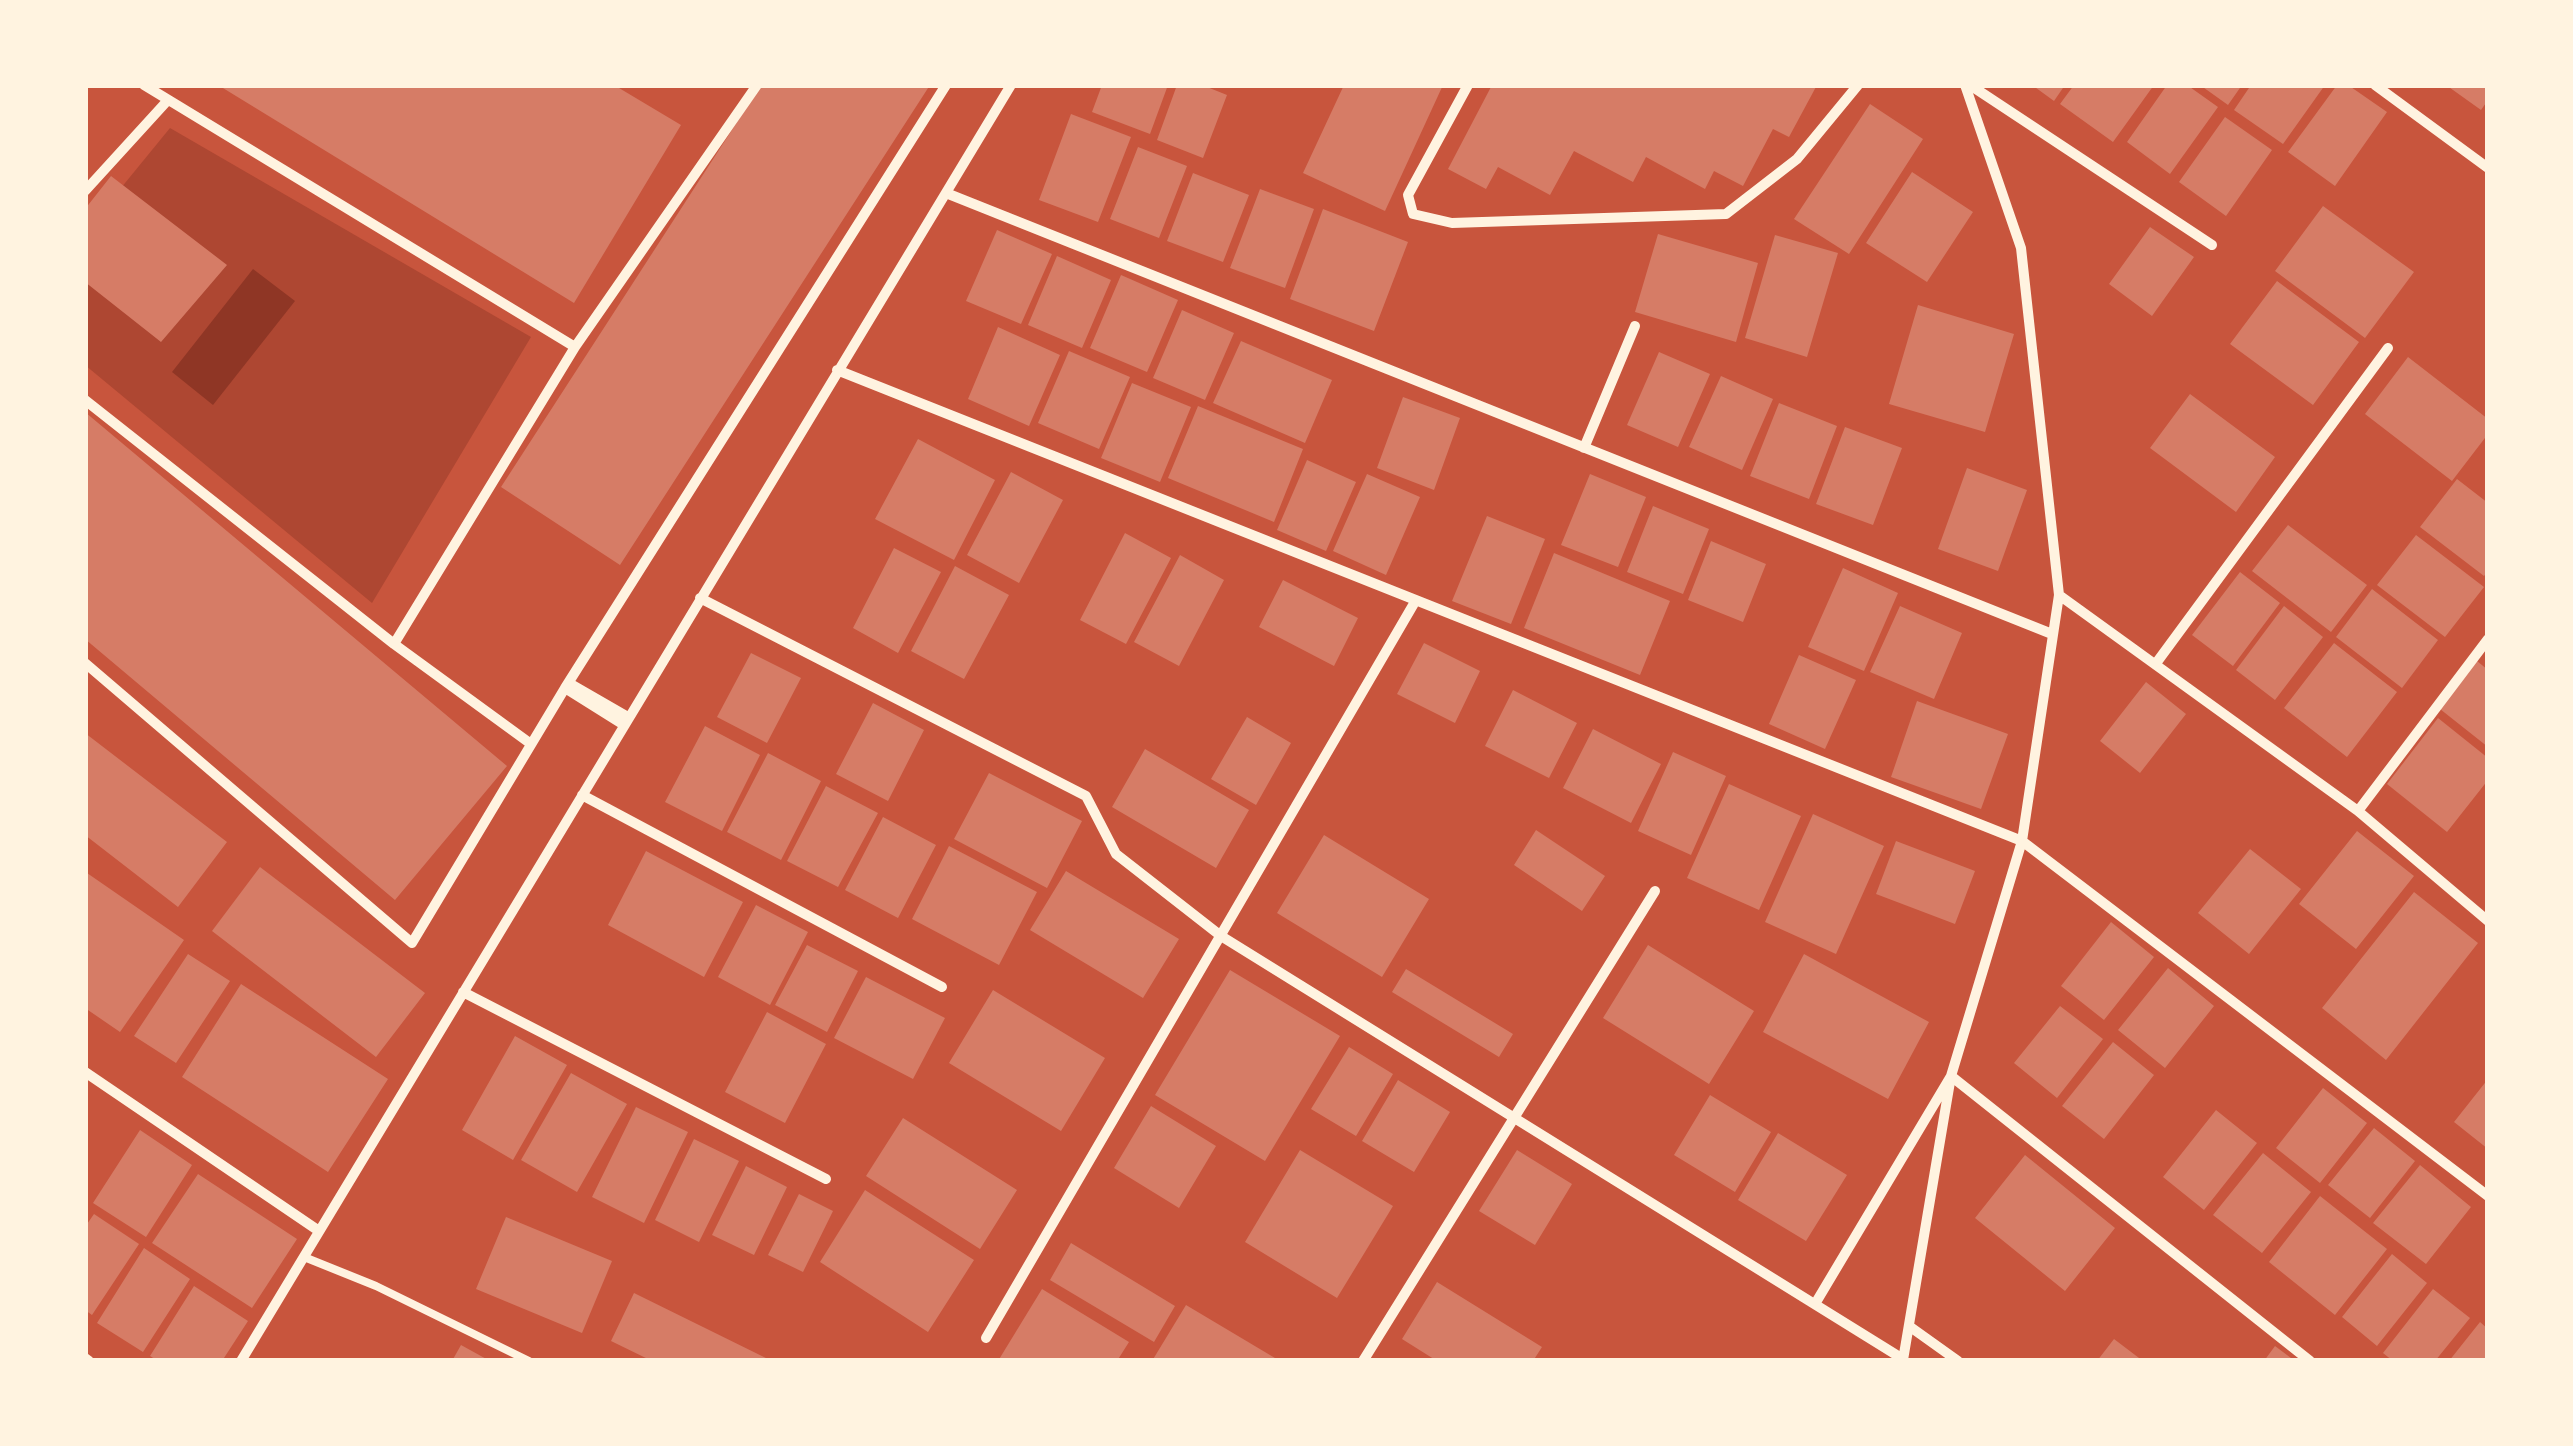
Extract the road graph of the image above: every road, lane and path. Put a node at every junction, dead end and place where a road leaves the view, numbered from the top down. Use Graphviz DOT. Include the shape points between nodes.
graph roads {
  1 [pos="144,85"];
  2 [pos="757,85"];
  3 [pos="946,85"];
  4 [pos="1011,85"];
  5 [pos="1468,85"];
  6 [pos="1858,85"];
  7 [pos="1968,85"];
  8 [pos="2375,85"];
  9 [pos="168,100"];
  10 [pos="2488,168"];
  11 [pos="85,191"];
  12 [pos="946,193"];
  13 [pos="2212,245"];
  14 [pos="1634,326"];
  15 [pos="575,347"];
  16 [pos="2388,348"];
  17 [pos="838,370"];
  18 [pos="85,400"];
  19 [pos="1584,448"];
  20 [pos="2060,596"];
  21 [pos="700,598"];
  22 [pos="1416,600"];
  23 [pos="2052,634"];
  24 [pos="2488,639"];
  25 [pos="394,644"];
  26 [pos="2157,662"];
  27 [pos="85,663"];
  28 [pos="567,685"];
  29 [pos="626,721"];
  30 [pos="531,744"];
  31 [pos="582,795"];
  32 [pos="2358,812"];
  33 [pos="2022,841"];
  34 [pos="1654,891"];
  35 [pos="2488,921"];
  36 [pos="1220,936"];
  37 [pos="942,987"];
  38 [pos="463,992"];
  39 [pos="85,1072"];
  40 [pos="1951,1076"];
  41 [pos="1516,1118"];
  42 [pos="826,1179"];
  43 [pos="2488,1196"];
  44 [pos="319,1232"];
  45 [pos="304,1257"];
  46 [pos="1815,1304"];
  47 [pos="1909,1326"];
  48 [pos="986,1338"];
  49 [pos="1903,1360"];
  50 [pos="242,1361"];
  51 [pos="530,1361"];
  52 [pos="1364,1361"];
  53 [pos="1958,1361"];
  54 [pos="2310,1361"];
  1 -- 9 [label="street"];
  2 -- 15 [label="street"];
  3 -- 28 [label="street"];
  4 -- 12 [label="street"];
  5 -- 6 [label="street" via="1408,195 1413,214 1452,223 1726,214 1797,159"];
  7 -- 13 [label="street"];
  7 -- 20 [label="street" via="2021,248"];
  8 -- 10 [label="street"];
  9 -- 11 [label="street"];
  9 -- 15 [label="street"];
  12 -- 17 [label="street"];
  12 -- 19 [label="street"];
  14 -- 19 [label="street"];
  15 -- 25 [label="street"];
  16 -- 26 [label="street"];
  17 -- 21 [label="street"];
  17 -- 22 [label="street"];
  18 -- 25 [label="street"];
  19 -- 23 [label="street"];
  20 -- 23 [label="street"];
  20 -- 26 [label="street"];
  21 -- 29 [label="street"];
  21 -- 36 [label="street" via="1086,796 1116,854"];
  22 -- 33 [label="street"];
  22 -- 36 [label="street"];
  23 -- 33 [label="street"];
  24 -- 32 [label="street"];
  25 -- 30 [label="street"];
  26 -- 32 [label="street"];
  27 -- 30 [label="street" via="412,942"];
  28 -- 29 [label="street"];
  28 -- 30 [label="street"];
  29 -- 31 [label="street"];
  31 -- 37 [label="street"];
  31 -- 38 [label="street"];
  32 -- 35 [label="street"];
  33 -- 40 [label="street"];
  33 -- 43 [label="street"];
  34 -- 41 [label="street"];
  36 -- 41 [label="street"];
  36 -- 48 [label="street"];
  38 -- 42 [label="street"];
  38 -- 44 [label="street"];
  39 -- 44 [label="street"];
  40 -- 46 [label="street"];
  40 -- 47 [label="street"];
  40 -- 54 [label="street"];
  41 -- 46 [label="street"];
  41 -- 52 [label="street"];
  44 -- 45 [label="street"];
  45 -- 50 [label="street"];
  45 -- 51 [label="lane"];
  46 -- 49 [label="street"];
  47 -- 49 [label="street"];
  47 -- 53 [label="street"];
}
